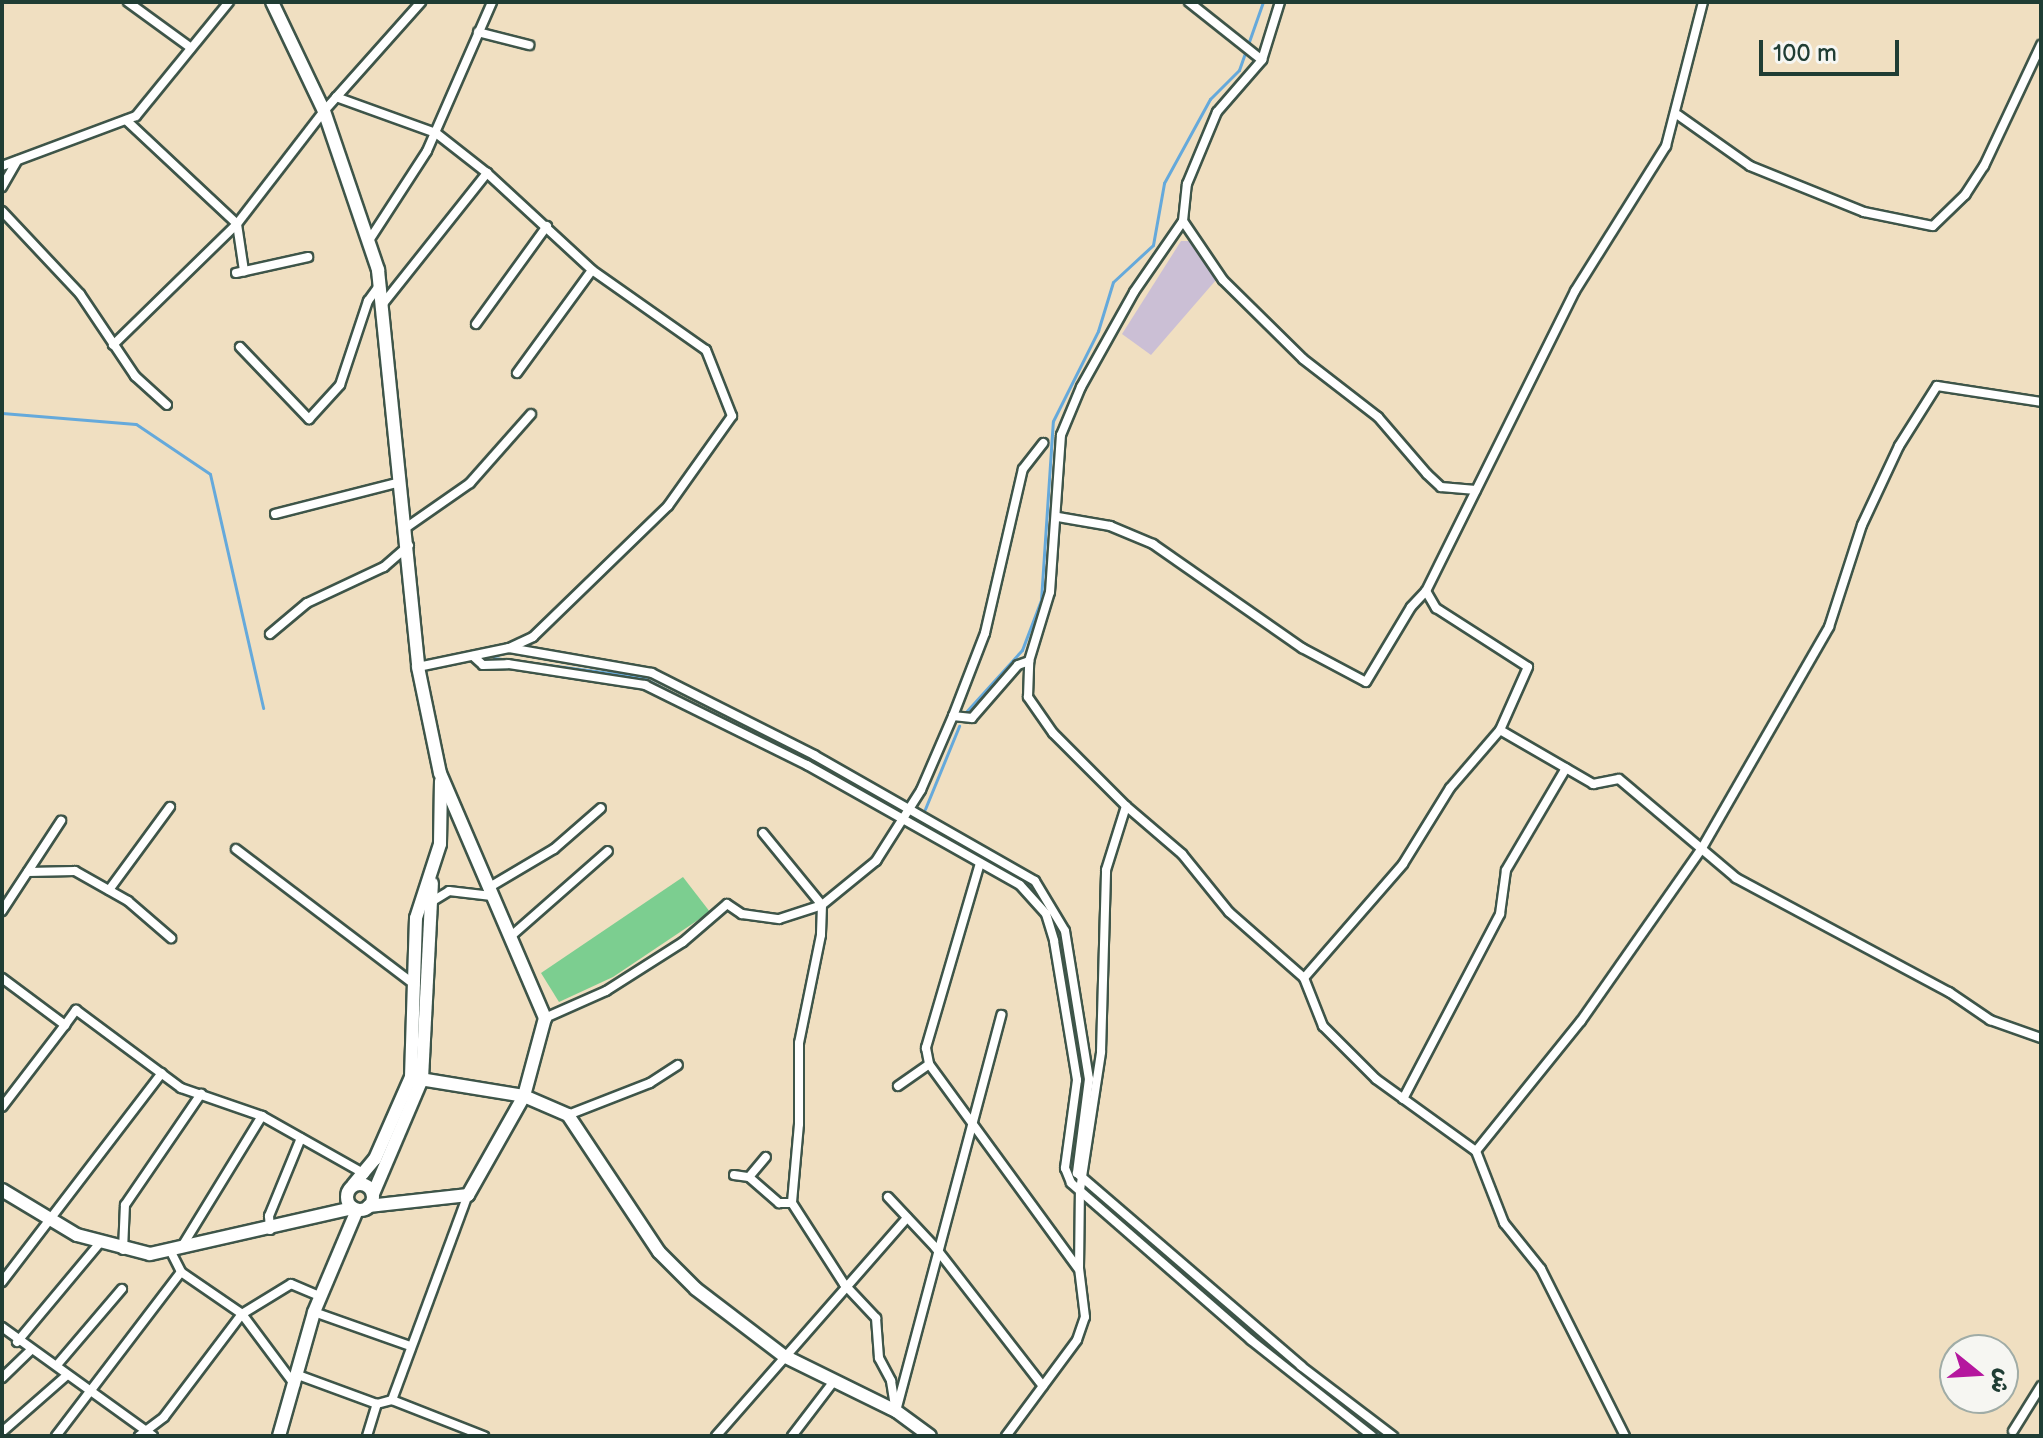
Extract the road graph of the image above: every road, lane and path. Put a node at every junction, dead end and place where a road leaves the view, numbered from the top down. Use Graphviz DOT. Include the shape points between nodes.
graph roads {
  1 [pos="128,2"];
  2 [pos="229,2"];
  3 [pos="272,2"];
  4 [pos="421,2"];
  5 [pos="492,2"];
  6 [pos="1189,2"];
  7 [pos="1280,2"];
  8 [pos="1703,2"];
  9 [pos="478,32"];
  10 [pos="529,45"];
  11 [pos="2041,45"];
  12 [pos="191,48"];
  13 [pos="1262,60"];
  14 [pos="336,97"];
  15 [pos="324,111"];
  16 [pos="1678,115"];
  17 [pos="126,120"];
  18 [pos="436,133"];
  19 [pos="18,161"];
  20 [pos="2,166"];
  21 [pos="487,173"];
  22 [pos="2,187"];
  23 [pos="2,211"];
  24 [pos="1183,221"];
  25 [pos="237,224"];
  26 [pos="547,226"];
  27 [pos="368,242"];
  28 [pos="308,257"];
  29 [pos="592,270"];
  30 [pos="380,286"];
  31 [pos="382,305"];
  32 [pos="476,324"];
  33 [pos="113,345"];
  34 [pos="240,347"];
  35 [pos="517,373"];
  36 [pos="2041,402"];
  37 [pos="167,405"];
  38 [pos="531,414"];
  39 [pos="1043,443"];
  40 [pos="402,482"];
  41 [pos="1476,490"];
  42 [pos="275,514"];
  43 [pos="1058,517"];
  44 [pos="407,527"];
  45 [pos="409,544"];
  46 [pos="1426,591"];
  47 [pos="270,634"];
  48 [pos="509,648"];
  49 [pos="473,656"];
  50 [pos="1029,661"];
  51 [pos="418,667"];
  52 [pos="953,716"];
  53 [pos="1500,730"];
  54 [pos="1566,768"];
  55 [pos="440,773"];
  56 [pos="1126,806"];
  57 [pos="170,807"];
  58 [pos="601,808"];
  59 [pos="908,811"];
  60 [pos="902,820"];
  61 [pos="61,821"];
  62 [pos="763,833"];
  63 [pos="1702,848"];
  64 [pos="236,849"];
  65 [pos="608,851"];
  66 [pos="980,863"];
  67 [pos="28,872"];
  68 [pos="433,872"];
  69 [pos="109,890"];
  70 [pos="490,892"];
  71 [pos="430,903"];
  72 [pos="822,905"];
  73 [pos="2,911"];
  74 [pos="510,937"];
  75 [pos="171,938"];
  76 [pos="2,978"];
  77 [pos="1304,978"];
  78 [pos="415,985"];
  79 [pos="1001,1015"];
  80 [pos="545,1018"];
  81 [pos="65,1025"];
  82 [pos="2041,1038"];
  83 [pos="929,1064"];
  84 [pos="678,1065"];
  85 [pos="162,1073"];
  86 [pos="416,1078"];
  87 [pos="898,1086"];
  88 [pos="201,1094"];
  89 [pos="524,1096"];
  90 [pos="1403,1099"];
  91 [pos="2,1107"];
  92 [pos="568,1115"];
  93 [pos="262,1116"];
  94 [pos="971,1124"];
  95 [pos="301,1138"];
  96 [pos="1476,1151"];
  97 [pos="766,1157"];
  98 [pos="365,1174"];
  99 [pos="734,1175"];
  100 [pos="749,1177"];
  101 [pos="1082,1177"];
  102 [pos="353,1185"];
  103 [pos="2,1190"];
  104 [pos="1080,1190"];
  105 [pos="468,1195"];
  106 [pos="888,1197"];
  107 [pos="792,1203"];
  108 [pos="363,1204"];
  109 [pos="907,1218"];
  110 [pos="52,1222"];
  111 [pos="270,1230"];
  112 [pos="99,1244"];
  113 [pos="935,1247"];
  114 [pos="123,1251"];
  115 [pos="176,1251"];
  116 [pos="1079,1268"];
  117 [pos="181,1272"];
  118 [pos="2,1282"];
  119 [pos="844,1284"];
  120 [pos="122,1289"];
  121 [pos="321,1297"];
  122 [pos="314,1312"];
  123 [pos="242,1314"];
  124 [pos="2,1327"];
  125 [pos="17,1342"];
  126 [pos="410,1346"];
  127 [pos="30,1351"];
  128 [pos="784,1356"];
  129 [pos="57,1365"];
  130 [pos="1301,1366"];
  131 [pos="1294,1375"];
  132 [pos="66,1376"];
  133 [pos="2,1378"];
  134 [pos="297,1380"];
  135 [pos="834,1381"];
  136 [pos="1043,1386"];
  137 [pos="2041,1386"];
  138 [pos="92,1394"];
  139 [pos="392,1400"];
  140 [pos="377,1404"];
  141 [pos="896,1411"];
  142 [pos="2013,1431"];
  143 [pos="2,1432"];
  144 [pos="146,1434"];
  145 [pos="1620,1434"];
  146 [pos="56,1436"];
  147 [pos="279,1436"];
  148 [pos="367,1436"];
  149 [pos="484,1436"];
  150 [pos="716,1436"];
  151 [pos="792,1436"];
  152 [pos="930,1436"];
  153 [pos="1006,1436"];
  154 [pos="1372,1436"];
  155 [pos="1393,1436"];
  1 -- 12 [label="street"];
  2 -- 12 [label="street"];
  3 -- 15 [label="main road"];
  4 -- 14 [label="street"];
  5 -- 9 [label="street"];
  6 -- 13 [label="street"];
  7 -- 13 [label="street"];
  8 -- 16 [label="street"];
  9 -- 10 [label="street"];
  9 -- 18 [label="street"];
  11 -- 16 [label="street" via="1984,166 1965,195 1933,226 1864,212 1750,166"];
  12 -- 17 [label="street" via="136,116"];
  13 -- 24 [label="street" via="1217,112 1187,184"];
  14 -- 15 [label="street"];
  14 -- 18 [label="street"];
  15 -- 25 [label="street"];
  15 -- 27 [label="main road"];
  16 -- 41 [label="street" via="1666,146 1567,305"];
  17 -- 19 [label="street"];
  17 -- 25 [label="street"];
  18 -- 21 [label="street"];
  18 -- 27 [label="street"];
  19 -- 20 [label="street"];
  19 -- 22 [label="street"];
  21 -- 26 [label="street"];
  21 -- 31 [label="street"];
  23 -- 33 [label="street" via="80,294"];
  24 -- 41 [label="street" via="1223,280 1303,359 1378,417 1441,487"];
  24 -- 43 [label="street" via="1134,292 1081,387 1061,435"];
  25 -- 28 [label="street" via="240,272"];
  25 -- 33 [label="street"];
  26 -- 29 [label="street"];
  26 -- 32 [label="street"];
  27 -- 30 [label="main road"];
  29 -- 35 [label="street"];
  29 -- 48 [label="street" via="706,350 732,416 668,506 533,637"];
  30 -- 31 [label="main road"];
  30 -- 34 [label="street" via="368,301 340,385 309,419"];
  31 -- 40 [label="main road"];
  33 -- 37 [label="street" via="135,376"];
  36 -- 63 [label="street" via="1937,386 1899,446 1862,525 1829,627"];
  38 -- 44 [label="street" via="470,483"];
  39 -- 52 [label="street" via="1023,469 985,633"];
  40 -- 42 [label="street"];
  40 -- 44 [label="main road"];
  41 -- 46 [label="street"];
  43 -- 46 [label="street" via="1110,526 1153,544 1302,648 1366,682"];
  43 -- 50 [label="street" via="1047,608"];
  44 -- 45 [label="main road"];
  45 -- 47 [label="street" via="384,567 307,603"];
  45 -- 51 [label="main road"];
  46 -- 53 [label="street" via="1436,608 1528,667"];
  48 -- 49 [label="street"];
  48 -- 59 [label="street" via="652,673 814,755"];
  49 -- 51 [label="street"];
  49 -- 60 [label="street" via="483,665 508,664 645,685 807,765"];
  50 -- 52 [label="street" via="1018,665 972,718"];
  50 -- 56 [label="street" via="1028,697 1053,733"];
  51 -- 55 [label="main road"];
  52 -- 59 [label="street"];
  53 -- 54 [label="street"];
  53 -- 77 [label="street" via="1450,788 1403,864"];
  54 -- 63 [label="street" via="1593,784 1619,779"];
  54 -- 90 [label="street" via="1506,870 1500,914"];
  55 -- 68 [label="main road" via="442,820"];
  55 -- 70 [label="main road"];
  56 -- 77 [label="street" via="1182,854 1229,912"];
  56 -- 101 [label="street" via="1106,870 1101,1052"];
  57 -- 69 [label="street"];
  58 -- 70 [label="street" via="554,849"];
  59 -- 60 [label="street"];
  59 -- 101 [label="street" via="1023,872 1042,889 1062,920 1089,1079 1076,1167"];
  60 -- 66 [label="street"];
  60 -- 72 [label="street" via="876,861"];
  61 -- 67 [label="street"];
  62 -- 72 [label="street"];
  63 -- 82 [label="street" via="1736,878 1949,992 1990,1020"];
  63 -- 96 [label="street" via="1581,1021"];
  64 -- 78 [label="street"];
  65 -- 74 [label="street"];
  66 -- 83 [label="street" via="926,1048"];
  66 -- 104 [label="street" via="1020,885 1051,926 1077,1080 1065,1168"];
  67 -- 69 [label="street" via="75,871"];
  67 -- 73 [label="street"];
  68 -- 71 [label="main road"];
  68 -- 78 [label="main road" via="416,918"];
  69 -- 75 [label="street"];
  70 -- 71 [label="street" via="449,891"];
  70 -- 74 [label="main road"];
  71 -- 86 [label="main road"];
  72 -- 80 [label="street" via="761,920 727,904 683,942 606,991"];
  72 -- 107 [label="street" via="799,1043"];
  74 -- 80 [label="main road"];
  76 -- 81 [label="street"];
  77 -- 90 [label="street" via="1323,1026"];
  78 -- 86 [label="main road"];
  79 -- 94 [label="street"];
  80 -- 89 [label="main road"];
  81 -- 85 [label="street" via="76,1010"];
  81 -- 91 [label="street"];
  83 -- 87 [label="street"];
  83 -- 94 [label="street"];
  84 -- 92 [label="street" via="650,1083"];
  85 -- 88 [label="street"];
  85 -- 110 [label="street"];
  86 -- 89 [label="main road"];
  86 -- 98 [label="main road"];
  86 -- 108 [label="main road"];
  88 -- 93 [label="street"];
  88 -- 114 [label="street" via="125,1205"];
  89 -- 92 [label="main road"];
  89 -- 105 [label="main road"];
  90 -- 96 [label="street"];
  92 -- 128 [label="main road" via="659,1252 719,1308"];
  93 -- 95 [label="street"];
  93 -- 115 [label="street"];
  94 -- 113 [label="street"];
  94 -- 116 [label="street"];
  95 -- 98 [label="street"];
  95 -- 111 [label="street" via="269,1216"];
  96 -- 145 [label="street" via="1504,1223 1541,1269"];
  97 -- 100 [label="street"];
  98 -- 102 [label="main road"];
  99 -- 100 [label="street"];
  100 -- 107 [label="street" via="779,1203"];
  101 -- 104 [label="street"];
  101 -- 130 [label="street"];
  102 -- 108 [label="main road" via="347,1197"];
  102 -- 108 [label="main road" via="365,1185"];
  103 -- 110 [label="main road"];
  104 -- 116 [label="street"];
  104 -- 131 [label="street"];
  105 -- 108 [label="main road"];
  105 -- 126 [label="street"];
  106 -- 109 [label="street"];
  107 -- 119 [label="street"];
  108 -- 111 [label="main road"];
  108 -- 121 [label="main road"];
  109 -- 113 [label="street"];
  109 -- 119 [label="street"];
  110 -- 112 [label="main road"];
  110 -- 118 [label="street"];
  111 -- 115 [label="main road"];
  112 -- 114 [label="main road"];
  112 -- 125 [label="street"];
  113 -- 136 [label="street"];
  113 -- 141 [label="street"];
  114 -- 115 [label="main road"];
  115 -- 117 [label="street"];
  116 -- 136 [label="street" via="1085,1317 1077,1340"];
  117 -- 123 [label="street"];
  117 -- 138 [label="street"];
  119 -- 128 [label="street"];
  119 -- 141 [label="street" via="876,1318 879,1358 891,1381"];
  120 -- 129 [label="street"];
  121 -- 122 [label="main road"];
  121 -- 123 [label="street" via="291,1284"];
  122 -- 126 [label="street"];
  122 -- 134 [label="main road"];
  123 -- 134 [label="street"];
  123 -- 144 [label="street"];
  124 -- 125 [label="street"];
  125 -- 127 [label="street"];
  126 -- 139 [label="street"];
  127 -- 129 [label="street"];
  127 -- 133 [label="street"];
  128 -- 135 [label="main road"];
  128 -- 150 [label="street"];
  129 -- 132 [label="street"];
  130 -- 131 [label="street"];
  130 -- 155 [label="street"];
  131 -- 154 [label="street"];
  132 -- 138 [label="street"];
  132 -- 143 [label="street"];
  134 -- 140 [label="street"];
  134 -- 147 [label="main road"];
  135 -- 141 [label="main road"];
  135 -- 151 [label="street"];
  136 -- 153 [label="street"];
  137 -- 142 [label="street"];
  138 -- 144 [label="street"];
  138 -- 146 [label="street"];
  139 -- 140 [label="street"];
  139 -- 149 [label="street"];
  140 -- 148 [label="street"];
  141 -- 152 [label="main road"];
}
